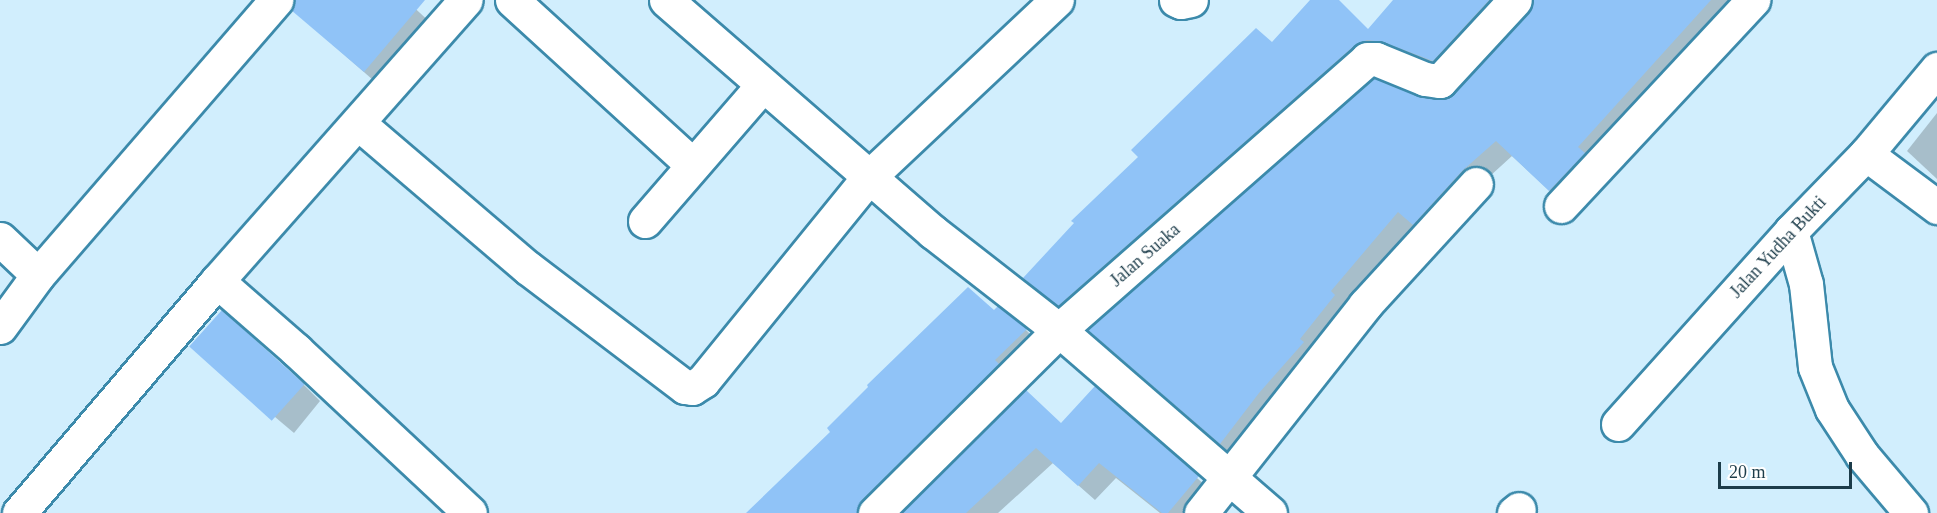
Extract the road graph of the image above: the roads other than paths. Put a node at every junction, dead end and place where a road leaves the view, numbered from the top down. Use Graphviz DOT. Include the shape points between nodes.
graph roads {
  1 [pos="276,0"];
  2 [pos="466,0"];
  3 [pos="512,0"];
  4 [pos="666,0"];
  5 [pos="1057,0"];
  6 [pos="1176,0"];
  7 [pos="1191,0"];
  8 [pos="1515,0"];
  9 [pos="1753,0"];
  10 [pos="1937,69"];
  11 [pos="763,85"];
  12 [pos="358,123"];
  13 [pos="1866,154"];
  14 [pos="693,165"];
  15 [pos="869,177"];
  16 [pos="1476,184"];
  17 [pos="1561,206"];
  18 [pos="1937,207"];
  19 [pos="645,221"];
  20 [pos="1791,231"];
  21 [pos="0,239"];
  22 [pos="39,275"];
  23 [pos="217,281"];
  24 [pos="0,327"];
  25 [pos="1059,330"];
  26 [pos="1618,424"];
  27 [pos="1227,477"];
  28 [pos="19,513"];
  29 [pos="470,513"];
  30 [pos="875,513"];
  31 [pos="1201,513"];
  32 [pos="1270,513"];
  33 [pos="1911,513"];
  1 -- 22 [label="street"];
  2 -- 12 [label="street"];
  3 -- 14 [label="street"];
  4 -- 11 [label="street"];
  5 -- 15 [label="street"];
  6 -- 7 [label="street"];
  8 -- 25 [label="street, Jalan Suaka" via="1440,81 1376,58 1367,59"];
  9 -- 17 [label="street"];
  10 -- 13 [label="street, Jalan Yudha Bukti"];
  11 -- 14 [label="street"];
  11 -- 15 [label="street"];
  12 -- 15 [label="street" via="528,268 685,387 692,388 703,381"];
  12 -- 23 [label="street"];
  13 -- 18 [label="street"];
  13 -- 20 [label="street, Jalan Yudha Bukti"];
  14 -- 19 [label="street"];
  15 -- 25 [label="street"];
  16 -- 27 [label="street" via="1365,305"];
  20 -- 26 [label="street, Jalan Yudha Bukti"];
  20 -- 33 [label="street" via="1806,284 1815,367 1832,409 1862,456"];
  21 -- 22 [label="street"];
  22 -- 24 [label="street"];
  23 -- 28 [label="street"];
  23 -- 29 [label="street"];
  25 -- 27 [label="street"];
  25 -- 30 [label="street, Jalan Suaka"];
  27 -- 31 [label="street"];
  27 -- 32 [label="street"];
}
